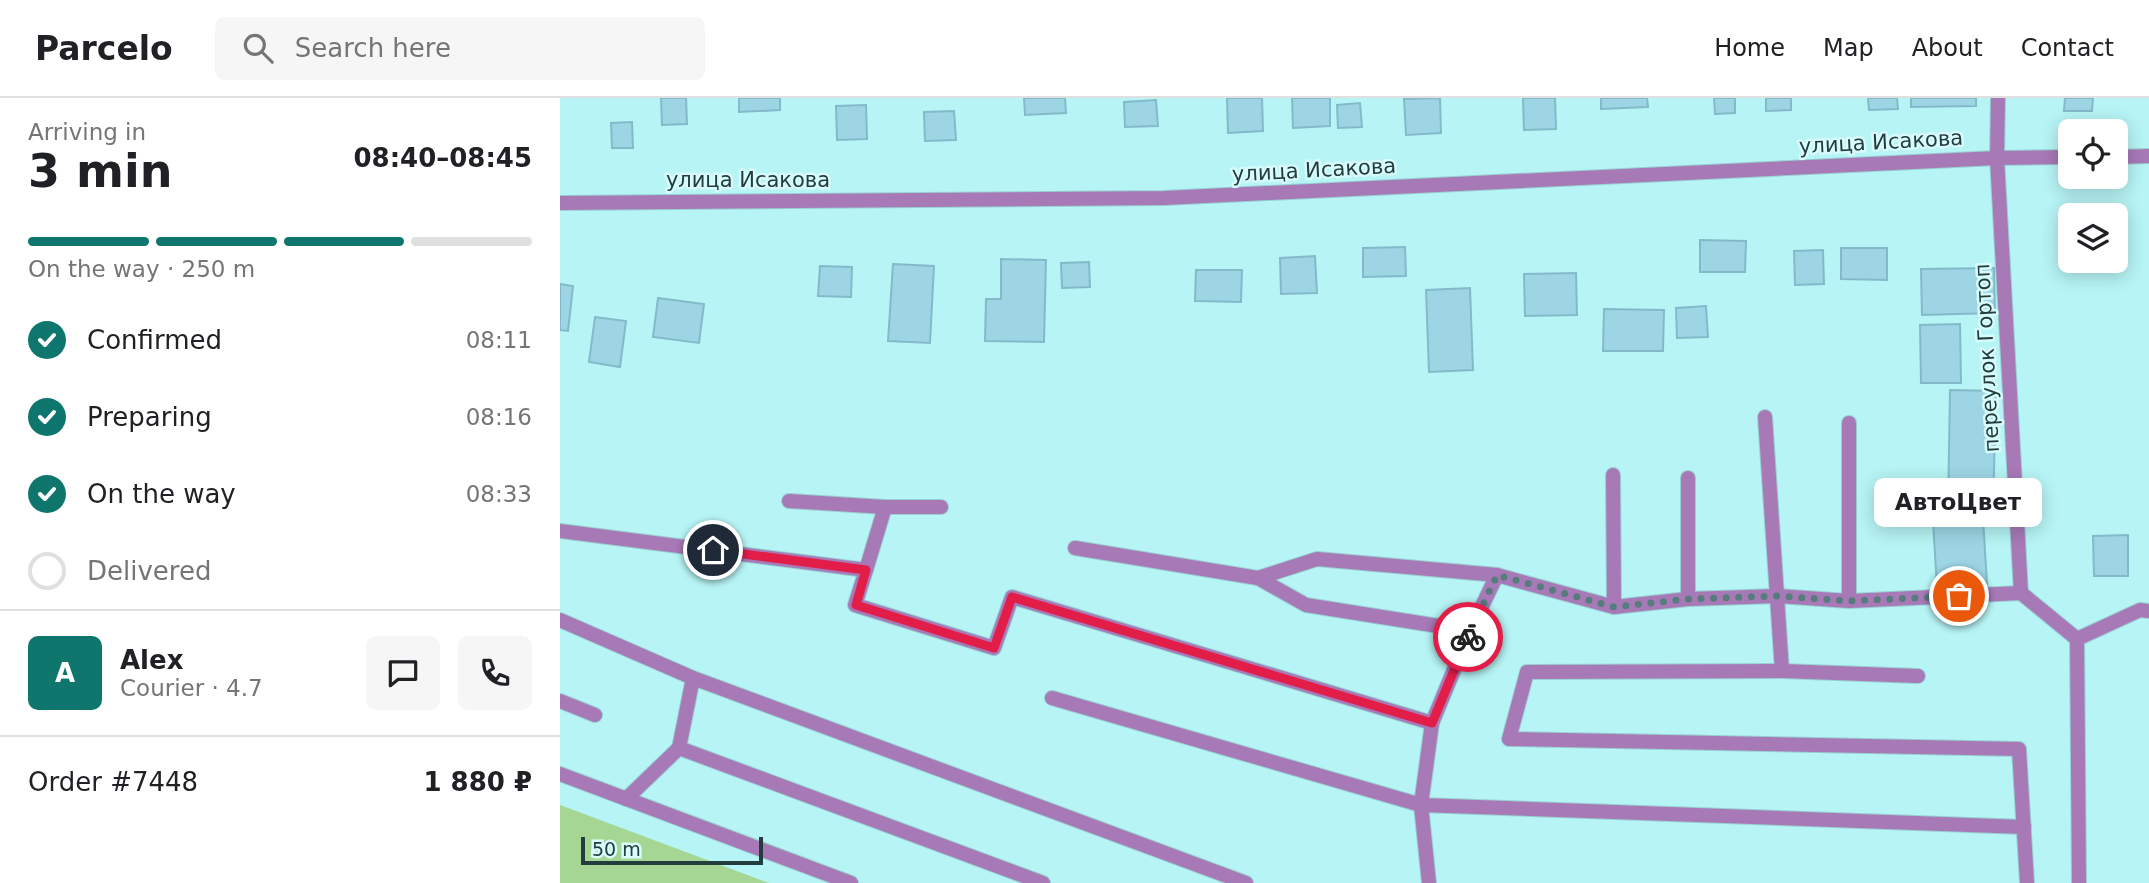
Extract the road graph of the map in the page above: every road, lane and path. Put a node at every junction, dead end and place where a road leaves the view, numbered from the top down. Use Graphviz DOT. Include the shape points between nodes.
graph roads {
  1 [pos="1998,98"];
  2 [pos="2149,156"];
  3 [pos="2058,157"];
  4 [pos="2128,157"];
  5 [pos="1997,158"];
  6 [pos="560,203"];
  7 [pos="1765,417"];
  8 [pos="1849,423"];
  9 [pos="1614,475"];
  10 [pos="1688,478"];
  11 [pos="789,502"];
  12 [pos="885,507"];
  13 [pos="941,507"];
  14 [pos="560,531"];
  15 [pos="1076,548"];
  16 [pos="866,570"];
  17 [pos="1497,575"];
  18 [pos="1258,578"];
  19 [pos="2021,593"];
  20 [pos="1777,596"];
  21 [pos="1688,599"];
  22 [pos="1849,601"];
  23 [pos="1614,607"];
  24 [pos="2149,611"];
  25 [pos="560,620"];
  26 [pos="1470,631"];
  27 [pos="2077,639"];
  28 [pos="1783,671"];
  29 [pos="1918,676"];
  30 [pos="693,678"];
  31 [pos="1052,698"];
  32 [pos="560,701"];
  33 [pos="595,715"];
  34 [pos="1432,723"];
  35 [pos="678,748"];
  36 [pos="560,774"];
  37 [pos="626,799"];
  38 [pos="1421,805"];
  39 [pos="2024,827"];
  40 [pos="851,883"];
  41 [pos="1043,883"];
  42 [pos="1246,883"];
  43 [pos="1429,883"];
  44 [pos="2027,883"];
  45 [pos="2079,883"];
  1 -- 5 [label="street, переулок Гортоп"];
  2 -- 4 [label="street"];
  3 -- 5 [label="street, улица Исакова"];
  5 -- 6 [label="street, улица Исакова" via="1164,198"];
  5 -- 19 [label="street, переулок Гортоп"];
  7 -- 20 [label="street"];
  8 -- 22 [label="street"];
  9 -- 23 [label="street"];
  10 -- 21 [label="street"];
  11 -- 12 [label="street"];
  12 -- 13 [label="street"];
  12 -- 16 [label="street"];
  14 -- 16 [label="street"];
  15 -- 18 [label="street"];
  16 -- 34 [label="street" via="856,605 994,648 1012,597"];
  17 -- 18 [label="street" via="1317,559"];
  17 -- 23 [label="street"];
  17 -- 26 [label="street"];
  18 -- 26 [label="street" via="1306,605"];
  19 -- 22 [label="street"];
  19 -- 27 [label="street"];
  20 -- 21 [label="street"];
  20 -- 22 [label="street"];
  20 -- 28 [label="street"];
  21 -- 23 [label="street"];
  24 -- 27 [label="street"];
  25 -- 30 [label="street"];
  26 -- 34 [label="street"];
  27 -- 45 [label="street"];
  28 -- 29 [label="street"];
  28 -- 39 [label="street" via="1527,672 1509,738 2019,749"];
  30 -- 35 [label="street"];
  30 -- 42 [label="street"];
  31 -- 38 [label="street"];
  32 -- 33 [label="street"];
  34 -- 38 [label="street"];
  35 -- 37 [label="street"];
  35 -- 41 [label="street"];
  36 -- 37 [label="street"];
  37 -- 40 [label="street"];
  38 -- 39 [label="street"];
  38 -- 43 [label="street"];
  39 -- 44 [label="street"];
}
